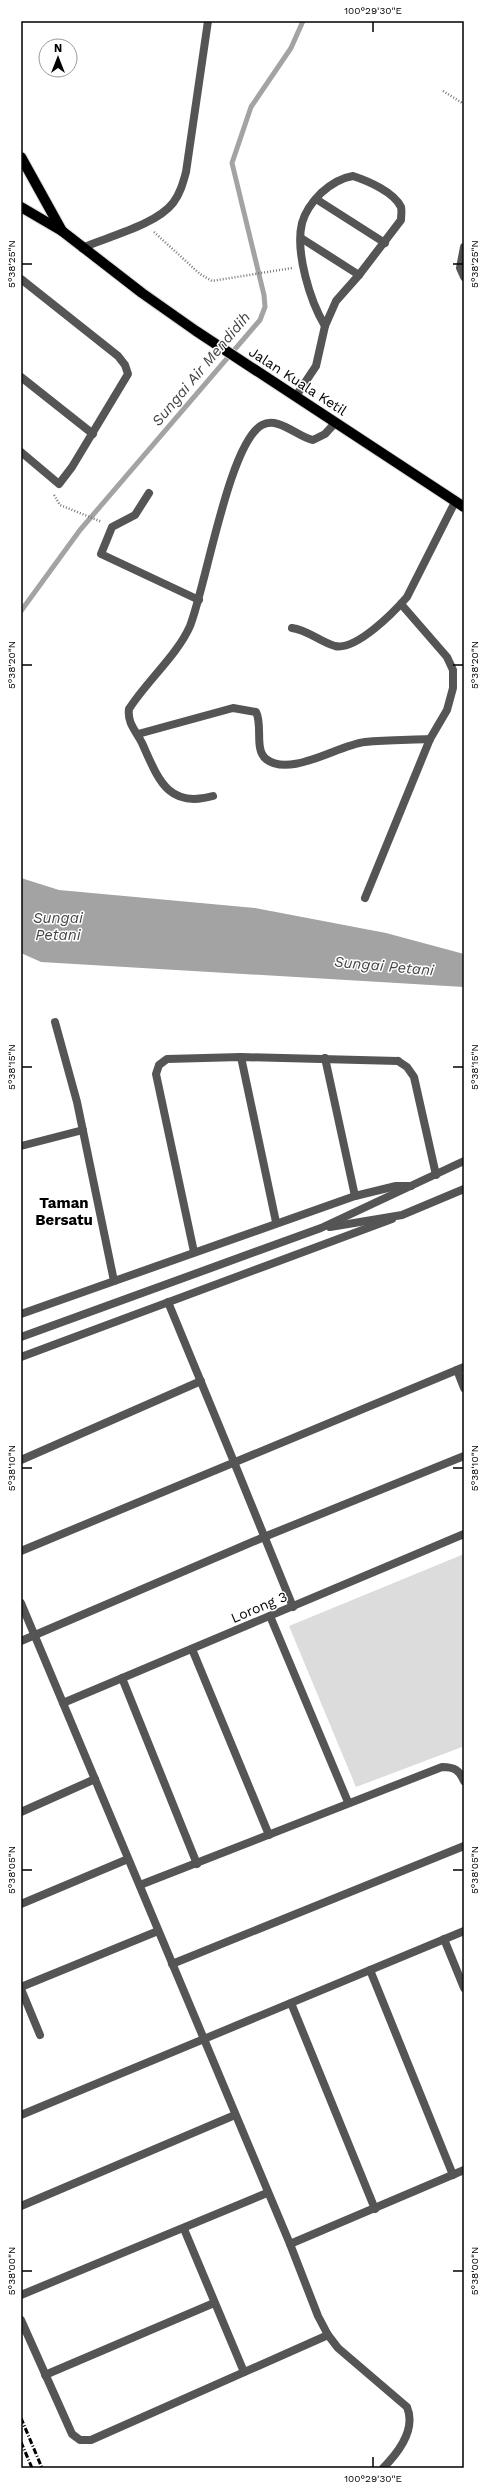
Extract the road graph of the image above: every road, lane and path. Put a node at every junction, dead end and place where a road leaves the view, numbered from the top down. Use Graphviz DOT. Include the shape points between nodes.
graph roads {
  1 [pos="208,21"];
  2 [pos="442,91"];
  3 [pos="464,104"];
  4 [pos="21,157"];
  5 [pos="316,199"];
  6 [pos="22,209"];
  7 [pos="145,224"];
  8 [pos="62,231"];
  9 [pos="301,238"];
  10 [pos="385,243"];
  11 [pos="464,247"];
  12 [pos="82,248"];
  13 [pos="288,269"];
  14 [pos="359,275"];
  15 [pos="464,277"];
  16 [pos="21,279"];
  17 [pos="325,326"];
  18 [pos="21,377"];
  19 [pos="296,396"];
  20 [pos="335,423"];
  21 [pos="93,434"];
  22 [pos="21,452"];
  23 [pos="52,491"];
  24 [pos="149,493"];
  25 [pos="460,505"];
  26 [pos="103,523"];
  27 [pos="199,600"];
  28 [pos="400,604"];
  29 [pos="292,628"];
  30 [pos="138,734"];
  31 [pos="430,739"];
  32 [pos="213,796"];
  33 [pos="365,898"];
  34 [pos="55,1022"];
  35 [pos="241,1057"];
  36 [pos="325,1058"];
  37 [pos="83,1130"];
  38 [pos="21,1146"];
  39 [pos="464,1161"];
  40 [pos="436,1175"];
  41 [pos="412,1186"];
  42 [pos="464,1188"];
  43 [pos="355,1196"];
  44 [pos="402,1215"];
  45 [pos="276,1222"];
  46 [pos="321,1228"];
  47 [pos="194,1252"];
  48 [pos="114,1281"];
  49 [pos="168,1302"];
  50 [pos="21,1314"];
  51 [pos="21,1337"];
  52 [pos="21,1357"];
  53 [pos="461,1369"];
  54 [pos="201,1381"];
  55 [pos="464,1388"];
  56 [pos="464,1456"];
  57 [pos="21,1460"];
  58 [pos="234,1462"];
  59 [pos="464,1534"];
  60 [pos="264,1537"];
  61 [pos="21,1551"];
  62 [pos="21,1603"];
  63 [pos="293,1606"];
  64 [pos="270,1616"];
  65 [pos="35,1635"];
  66 [pos="21,1641"];
  67 [pos="192,1649"];
  68 [pos="122,1678"];
  69 [pos="64,1703"];
  70 [pos="95,1779"];
  71 [pos="464,1781"];
  72 [pos="348,1802"];
  73 [pos="21,1812"];
  74 [pos="269,1835"];
  75 [pos="464,1846"];
  76 [pos="128,1859"];
  77 [pos="197,1864"];
  78 [pos="140,1885"];
  79 [pos="21,1904"];
  80 [pos="158,1930"];
  81 [pos="464,1931"];
  82 [pos="444,1939"];
  83 [pos="172,1964"];
  84 [pos="370,1970"];
  85 [pos="21,1988"];
  86 [pos="464,1988"];
  87 [pos="291,2002"];
  88 [pos="40,2035"];
  89 [pos="202,2038"];
  90 [pos="21,2115"];
  91 [pos="235,2115"];
  92 [pos="464,2170"];
  93 [pos="453,2175"];
  94 [pos="267,2193"];
  95 [pos="21,2206"];
  96 [pos="375,2209"];
  97 [pos="184,2228"];
  98 [pos="290,2244"];
  99 [pos="21,2295"];
  100 [pos="214,2303"];
  101 [pos="21,2320"];
  102 [pos="328,2335"];
  103 [pos="244,2372"];
  104 [pos="45,2375"];
  105 [pos="383,2468"];
  1 -- 7 [label="street" via="182,187 173,204"];
  2 -- 3 [label="path"];
  4 -- 8 [label="main road, Jalan Kuala Ketil"];
  5 -- 9 [label="street" via="305,214"];
  5 -- 10 [label="street"];
  5 -- 10 [label="street" via="329,186 342,178 353,176 365,180 396,199 401,208 401,220"];
  6 -- 8 [label="main road, Jalan Kuala Ketil"];
  7 -- 12 [label="street"];
  7 -- 13 [label="path" via="200,274 212,281"];
  8 -- 12 [label="main road, Jalan Kuala Ketil"];
  9 -- 14 [label="street"];
  9 -- 17 [label="street" via="308,288 314,308"];
  10 -- 14 [label="street"];
  11 -- 15 [label="street" via="460,268"];
  12 -- 19 [label="main road, Jalan Kuala Ketil" via="196,331"];
  14 -- 17 [label="street" via="336,302"];
  16 -- 21 [label="street" via="118,356 128,369 127,378"];
  17 -- 19 [label="street" via="316,366"];
  18 -- 21 [label="street"];
  19 -- 20 [label="main road, Jalan Kuala Ketil"];
  20 -- 25 [label="main road, Jalan Kuala Ketil"];
  20 -- 27 [label="street" via="325,434 313,440 271,423 263,424 256,429 239,460 225,498"];
  21 -- 22 [label="street" via="59,484"];
  23 -- 26 [label="path" via="60,505"];
  24 -- 27 [label="street" via="135,514 112,527 101,554"];
  25 -- 28 [label="street" via="407,597"];
  27 -- 30 [label="street" via="189,628 129,709 130,723"];
  28 -- 29 [label="street" via="356,642 346,647 334,646 302,629"];
  28 -- 31 [label="street" via="447,657 453,670 453,688 447,710"];
  30 -- 31 [label="street" via="233,708 246,709 256,712 260,719 260,751 265,758 279,765 293,764 364,742"];
  30 -- 32 [label="street" via="159,779 171,793 182,799 197,801"];
  31 -- 33 [label="street"];
  34 -- 37 [label="street"];
  35 -- 36 [label="street"];
  35 -- 45 [label="street"];
  35 -- 47 [label="street" via="167,1059 159,1065 156,1074"];
  36 -- 40 [label="street" via="398,1061 408,1067 414,1077"];
  36 -- 43 [label="street"];
  37 -- 38 [label="street"];
  37 -- 48 [label="street"];
  39 -- 40 [label="street"];
  40 -- 41 [label="street"];
  41 -- 43 [label="street" via="396,1186"];
  41 -- 46 [label="street"];
  42 -- 44 [label="street"];
  43 -- 45 [label="street"];
  44 -- 46 [label="street"];
  44 -- 49 [label="street"];
  45 -- 47 [label="street"];
  46 -- 51 [label="street"];
  47 -- 48 [label="street"];
  48 -- 50 [label="street"];
  49 -- 52 [label="street"];
  49 -- 54 [label="street"];
  53 -- 55 [label="street"];
  53 -- 58 [label="street"];
  54 -- 57 [label="street"];
  54 -- 58 [label="street"];
  56 -- 60 [label="street"];
  58 -- 60 [label="street"];
  58 -- 61 [label="street"];
  59 -- 63 [label="street, Lorong 3"];
  60 -- 63 [label="street"];
  60 -- 65 [label="street"];
  62 -- 65 [label="street"];
  63 -- 64 [label="street, Lorong 3"];
  64 -- 67 [label="street, Lorong 3"];
  64 -- 72 [label="street"];
  65 -- 66 [label="street"];
  65 -- 69 [label="street"];
  67 -- 68 [label="street, Lorong 3"];
  67 -- 74 [label="street"];
  68 -- 69 [label="street, Lorong 3"];
  68 -- 77 [label="street"];
  69 -- 70 [label="street"];
  70 -- 73 [label="street"];
  70 -- 76 [label="street"];
  71 -- 72 [label="street" via="460,1772 452,1767 442,1767"];
  72 -- 74 [label="street"];
  74 -- 77 [label="street"];
  75 -- 83 [label="street"];
  76 -- 78 [label="street"];
  76 -- 79 [label="street"];
  77 -- 78 [label="street"];
  78 -- 80 [label="street"];
  80 -- 83 [label="street"];
  80 -- 85 [label="street"];
  81 -- 82 [label="street"];
  82 -- 84 [label="street"];
  82 -- 86 [label="street"];
  83 -- 89 [label="street"];
  84 -- 87 [label="street"];
  84 -- 93 [label="street"];
  85 -- 88 [label="street"];
  87 -- 89 [label="street"];
  87 -- 96 [label="street"];
  89 -- 90 [label="street"];
  89 -- 91 [label="street"];
  91 -- 94 [label="street"];
  91 -- 95 [label="street"];
  92 -- 93 [label="street"];
  93 -- 96 [label="street"];
  94 -- 97 [label="street"];
  94 -- 98 [label="street"];
  96 -- 98 [label="street"];
  97 -- 99 [label="street"];
  97 -- 100 [label="street"];
  98 -- 102 [label="street"];
  100 -- 103 [label="street"];
  100 -- 104 [label="street"];
  101 -- 104 [label="street"];
  102 -- 103 [label="street"];
  102 -- 105 [label="street" via="338,2348 407,2407 411,2417 409,2430 392,2459"];
  103 -- 104 [label="street" via="91,2440 80,2440 72,2434"];
}
